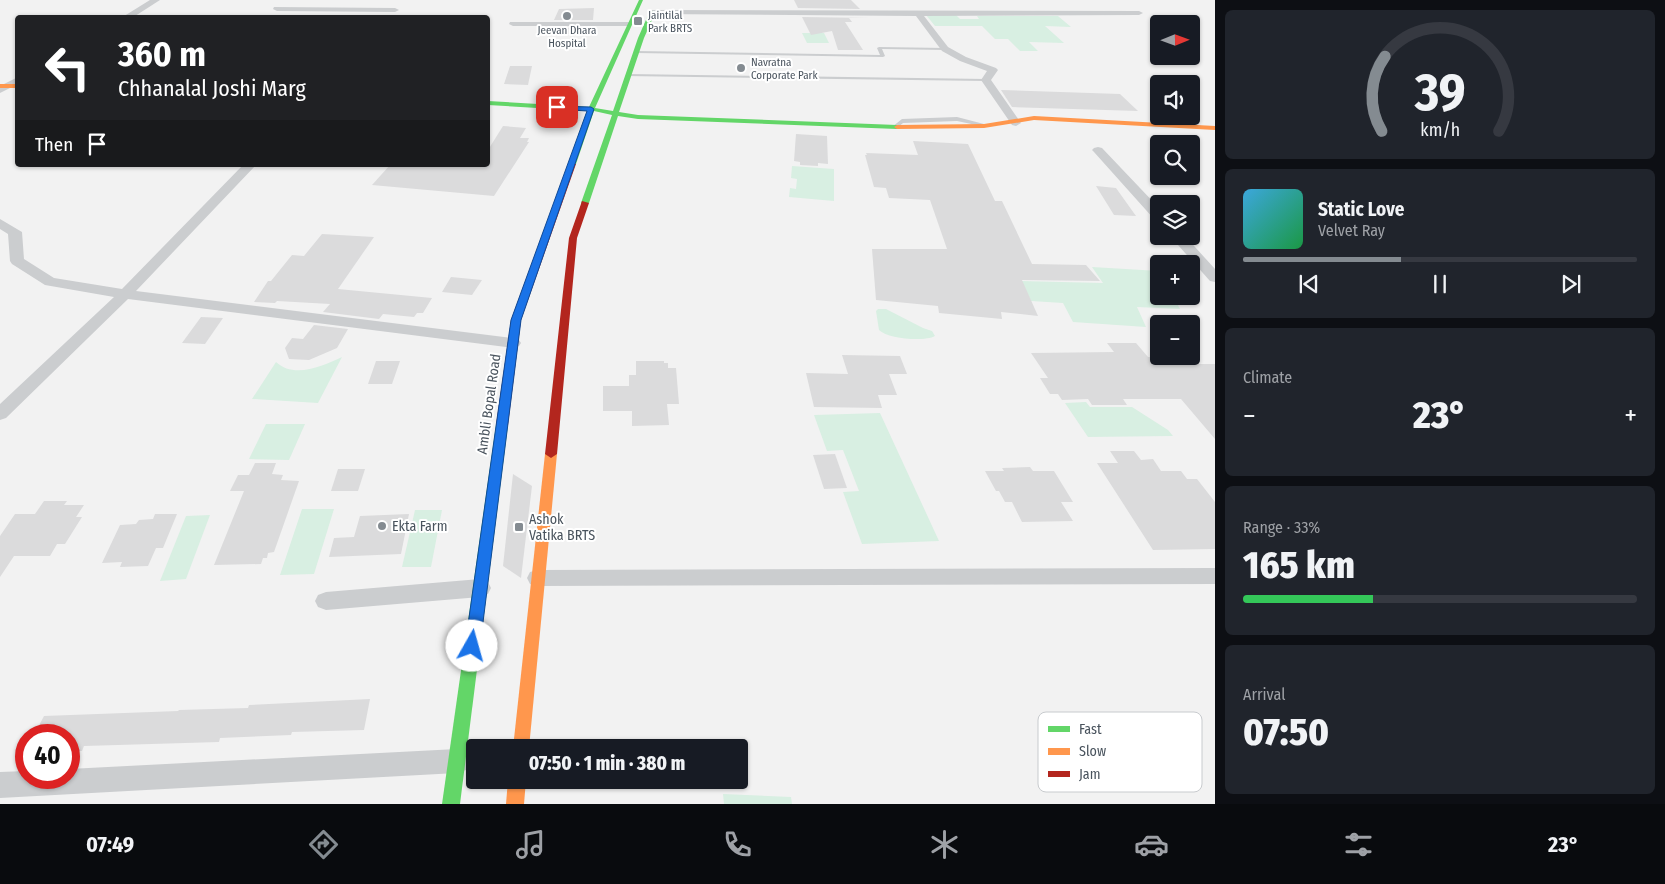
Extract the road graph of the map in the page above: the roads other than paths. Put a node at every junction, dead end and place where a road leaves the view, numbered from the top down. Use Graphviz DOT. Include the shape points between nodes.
graph roads {
  1 [pos="156,0"];
  2 [pos="641,0"];
  3 [pos="658,0"];
  4 [pos="277,9"];
  5 [pos="652,12"];
  6 [pos="1139,13"];
  7 [pos="918,14"];
  8 [pos="130,15"];
  9 [pos="391,15"];
  10 [pos="513,24"];
  11 [pos="630,24"];
  12 [pos="944,49"];
  13 [pos="636,52"];
  14 [pos="628,75"];
  15 [pos="986,80"];
  16 [pos="490,97"];
  17 [pos="490,104"];
  18 [pos="593,106"];
  19 [pos="617,111"];
  20 [pos="1018,123"];
  21 [pos="1215,128"];
  22 [pos="1215,135"];
  23 [pos="1098,150"];
  24 [pos="248,167"];
  25 [pos="1150,206"];
  26 [pos="0,222"];
  27 [pos="1185,245"];
  28 [pos="1215,278"];
  29 [pos="124,294"];
  30 [pos="513,343"];
  31 [pos="0,414"];
  32 [pos="1215,576"];
  33 [pos="538,578"];
  34 [pos="480,588"];
  35 [pos="326,601"];
  36 [pos="522,739"];
  37 [pos="457,761"];
  38 [pos="0,786"];
  39 [pos="516,789"];
  40 [pos="451,804"];
  41 [pos="515,804"];
  1 -- 8 [label="street"];
  2 -- 11 [label="street, Ambli Bopal Road"];
  3 -- 5 [label="street"];
  4 -- 9 [label="street" via="398,8"];
  5 -- 7 [label="street" via="786,9"];
  5 -- 13 [label="street"];
  6 -- 7 [label="street"];
  7 -- 12 [label="street"];
  10 -- 11 [label="street"];
  11 -- 18 [label="street, Ambli Bopal Road"];
  12 -- 13 [label="lane" via="879,48 883,56"];
  12 -- 15 [label="street" via="993,70"];
  13 -- 14 [label="street"];
  14 -- 15 [label="lane"];
  14 -- 19 [label="street"];
  15 -- 20 [label="street"];
  16 -- 18 [label="street"];
  17 -- 18 [label="street"];
  18 -- 19 [label="street"];
  18 -- 30 [label="street, Ambli Bopal Road" via="516,320"];
  19 -- 20 [label="street" via="638,117 895,127"];
  19 -- 33 [label="street" via="573,238"];
  20 -- 21 [label="street" via="1034,118"];
  20 -- 22 [label="street"];
  23 -- 25 [label="street"];
  24 -- 29 [label="street"];
  26 -- 29 [label="street" via="15,232 17,261 50,282"];
  27 -- 28 [label="street"];
  29 -- 30 [label="street"];
  29 -- 31 [label="street"];
  30 -- 34 [label="street, Ambli Bopal Road"];
  32 -- 33 [label="street"];
  33 -- 36 [label="street"];
  34 -- 35 [label="street"];
  34 -- 37 [label="street, Ambli Bopal Road"];
  37 -- 38 [label="street"];
  37 -- 40 [label="street, Ambli Bopal Road"];
  39 -- 41 [label="street"];
}
